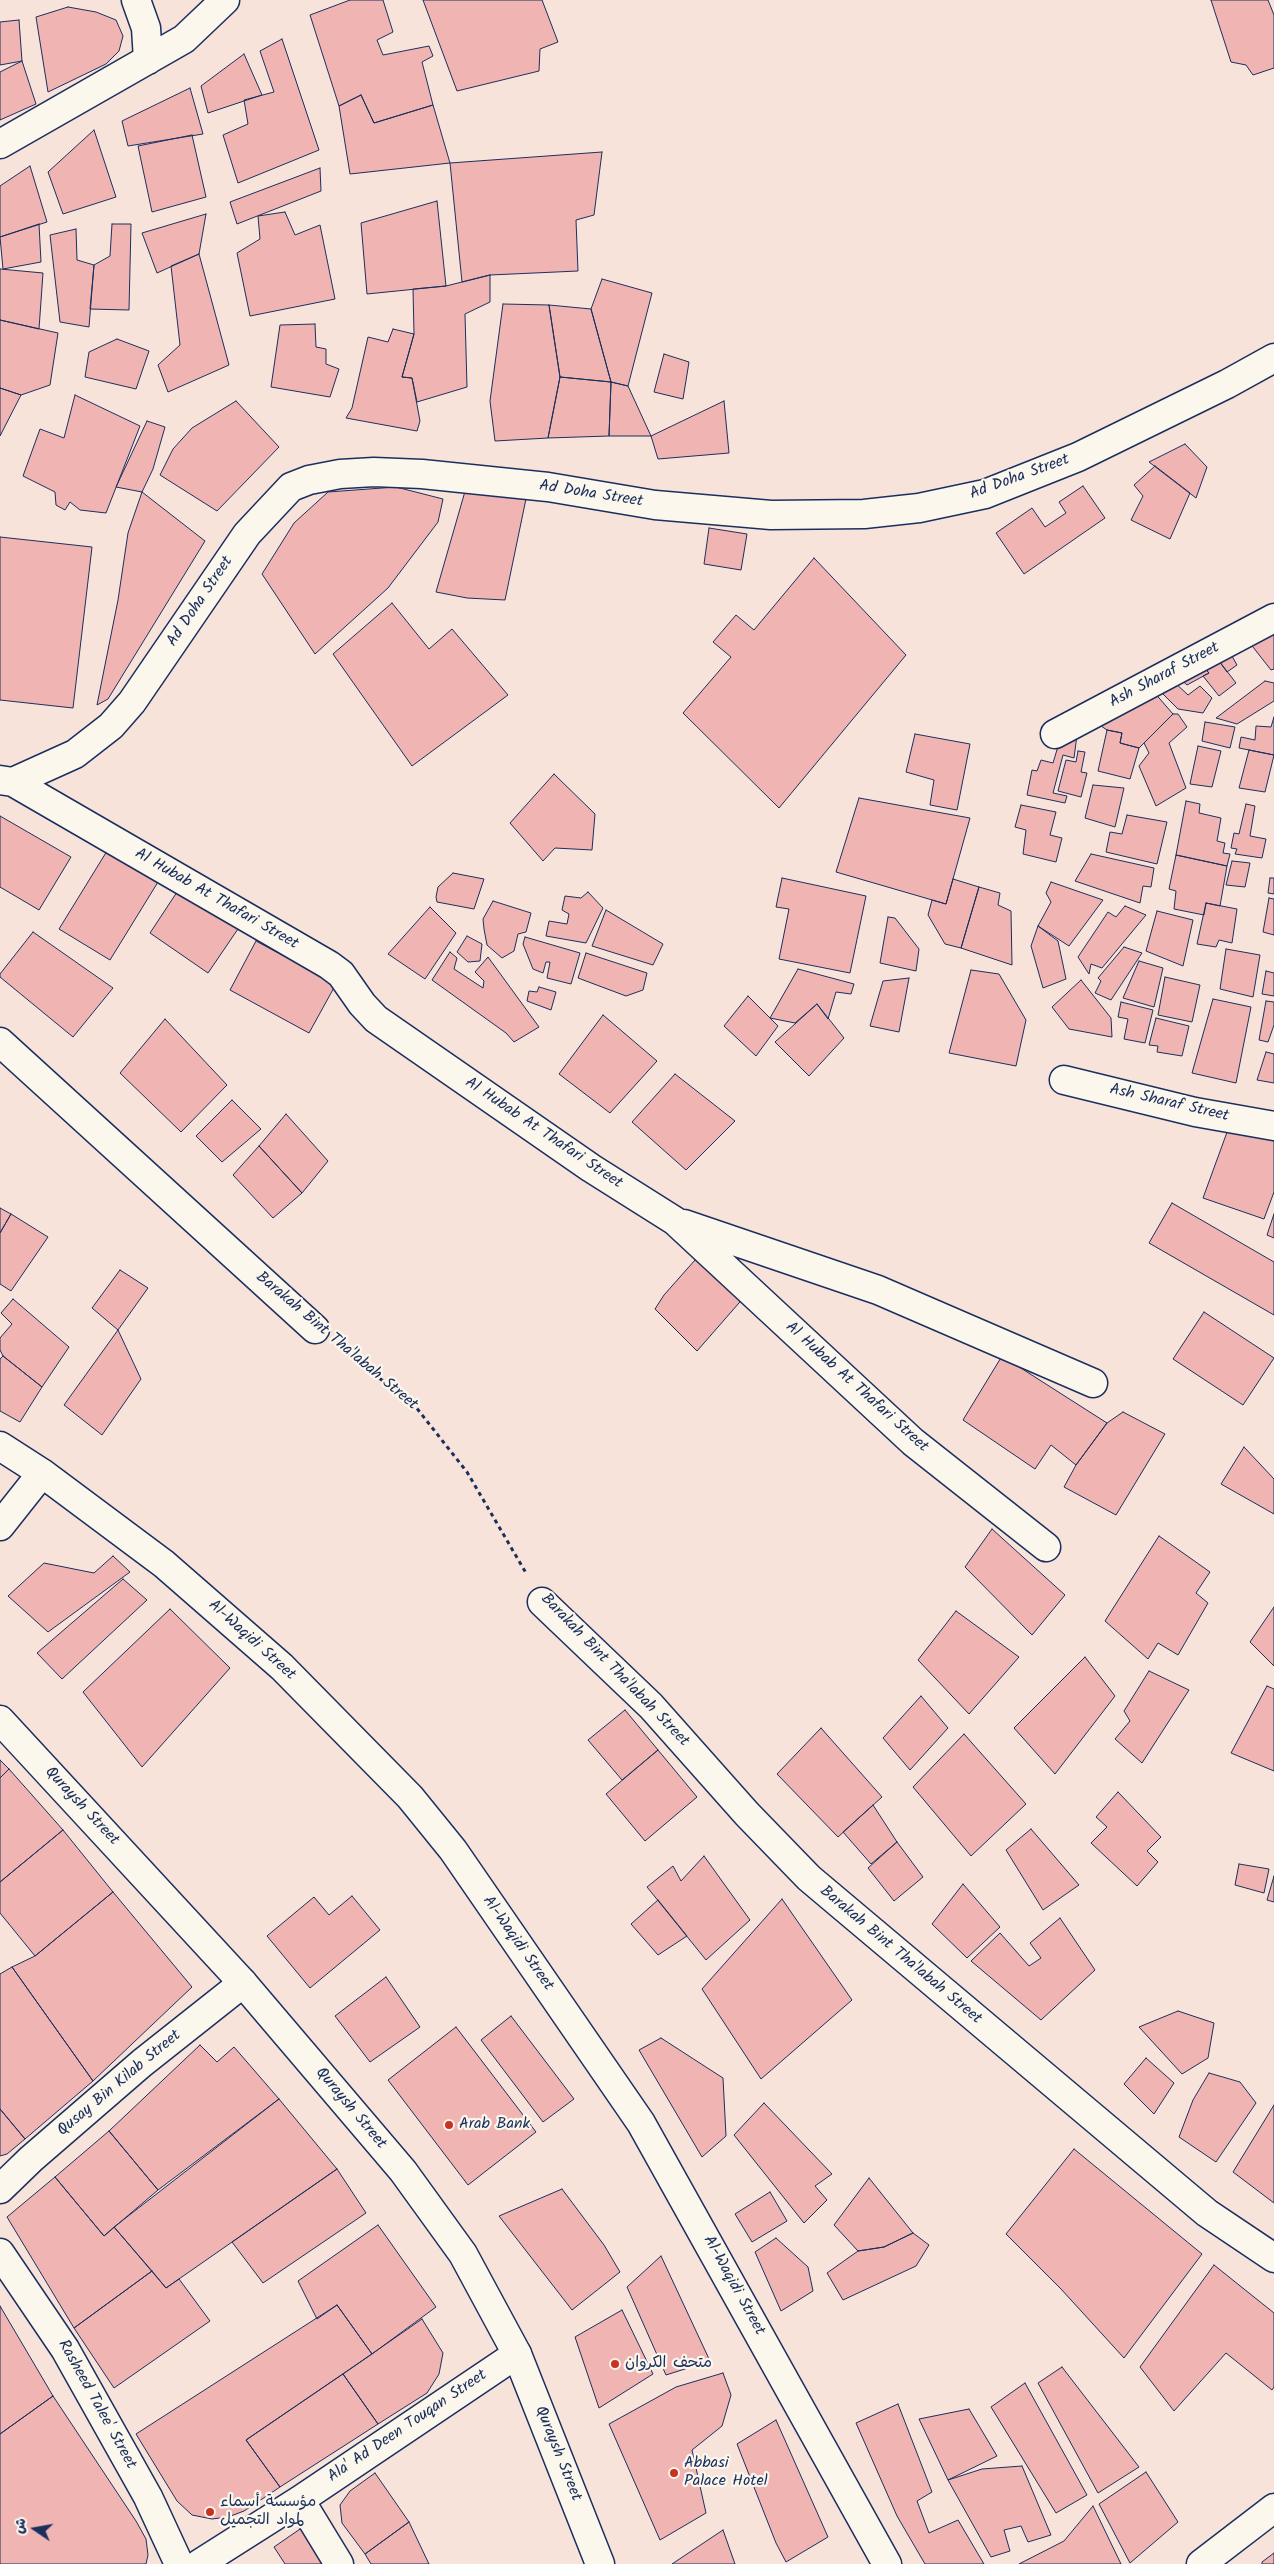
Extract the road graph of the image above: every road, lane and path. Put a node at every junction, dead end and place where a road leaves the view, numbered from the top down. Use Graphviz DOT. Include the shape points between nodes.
graph roads {
  1 [pos="136,0"];
  2 [pos="225,0"];
  3 [pos="148,60"];
  4 [pos="0,144"];
  5 [pos="1274,358"];
  6 [pos="1274,618"];
  7 [pos="1055,734"];
  8 [pos="7,781"];
  9 [pos="0,1042"];
  10 [pos="1064,1080"];
  11 [pos="1274,1126"];
  12 [pos="675,1221"];
  13 [pos="315,1328"];
  14 [pos="1093,1383"];
  15 [pos="0,1446"];
  16 [pos="42,1473"];
  17 [pos="0,1526"];
  18 [pos="1046,1547"];
  19 [pos="542,1602"];
  20 [pos="0,1720"];
  21 [pos="244,1982"];
  22 [pos="0,2189"];
  23 [pos="0,2252"];
  24 [pos="1274,2258"];
  25 [pos="517,2354"];
  26 [pos="300,2500"];
  27 [pos="1274,2508"];
  28 [pos="180,2564"];
  29 [pos="199,2564"];
  30 [pos="339,2564"];
  31 [pos="600,2564"];
  32 [pos="887,2564"];
  33 [pos="1201,2564"];
  1 -- 3 [label="street" via="146,28"];
  2 -- 3 [label="street" via="184,39"];
  3 -- 4 [label="street"];
  5 -- 8 [label="street, Ad Doha Street" via="1078,457 985,494 920,508 864,514 771,515 655,505 548,487 422,474 374,472 309,480 291,487 247,534 132,702 111,726 75,754"];
  6 -- 7 [label="street, Ash Sharaf Street"];
  8 -- 12 [label="street, Al Hubab At Thafari Street" via="330,965 341,974 376,1019 582,1162"];
  9 -- 13 [label="street, Barakah Bint Tha'labah Street"];
  10 -- 11 [label="street, Ash Sharaf Street" via="1196,1112"];
  12 -- 14 [label="street" via="878,1290"];
  12 -- 18 [label="street, Al Hubab At Thafari Street" via="914,1442"];
  13 -- 19 [label="path, Barakah Bint Tha'labah Street" via="415,1406 467,1472"];
  15 -- 16 [label="street, Al-Waqidi Street"];
  16 -- 17 [label="street"];
  16 -- 32 [label="street, Al-Waqidi Street" via="164,1564 282,1667 410,1797 453,1850 641,2123"];
  19 -- 24 [label="street, Barakah Bint Tha'labah Street" via="651,1706 809,1878 1207,2213"];
  20 -- 21 [label="street, Quraysh Street"];
  21 -- 22 [label="street, Qusay Bin Kilab Street" via="142,2063"];
  21 -- 25 [label="street, Quraysh Street" via="403,2171 463,2254"];
  23 -- 28 [label="street, Rasheed Talee' Street" via="66,2349 148,2497"];
  25 -- 26 [label="street, Ala' Ad Deen Touqan Street"];
  25 -- 31 [label="street, Quraysh Street"];
  26 -- 29 [label="street, Ala' Ad Deen Touqan Street"];
  26 -- 30 [label="street"];
  27 -- 33 [label="street"];
}
